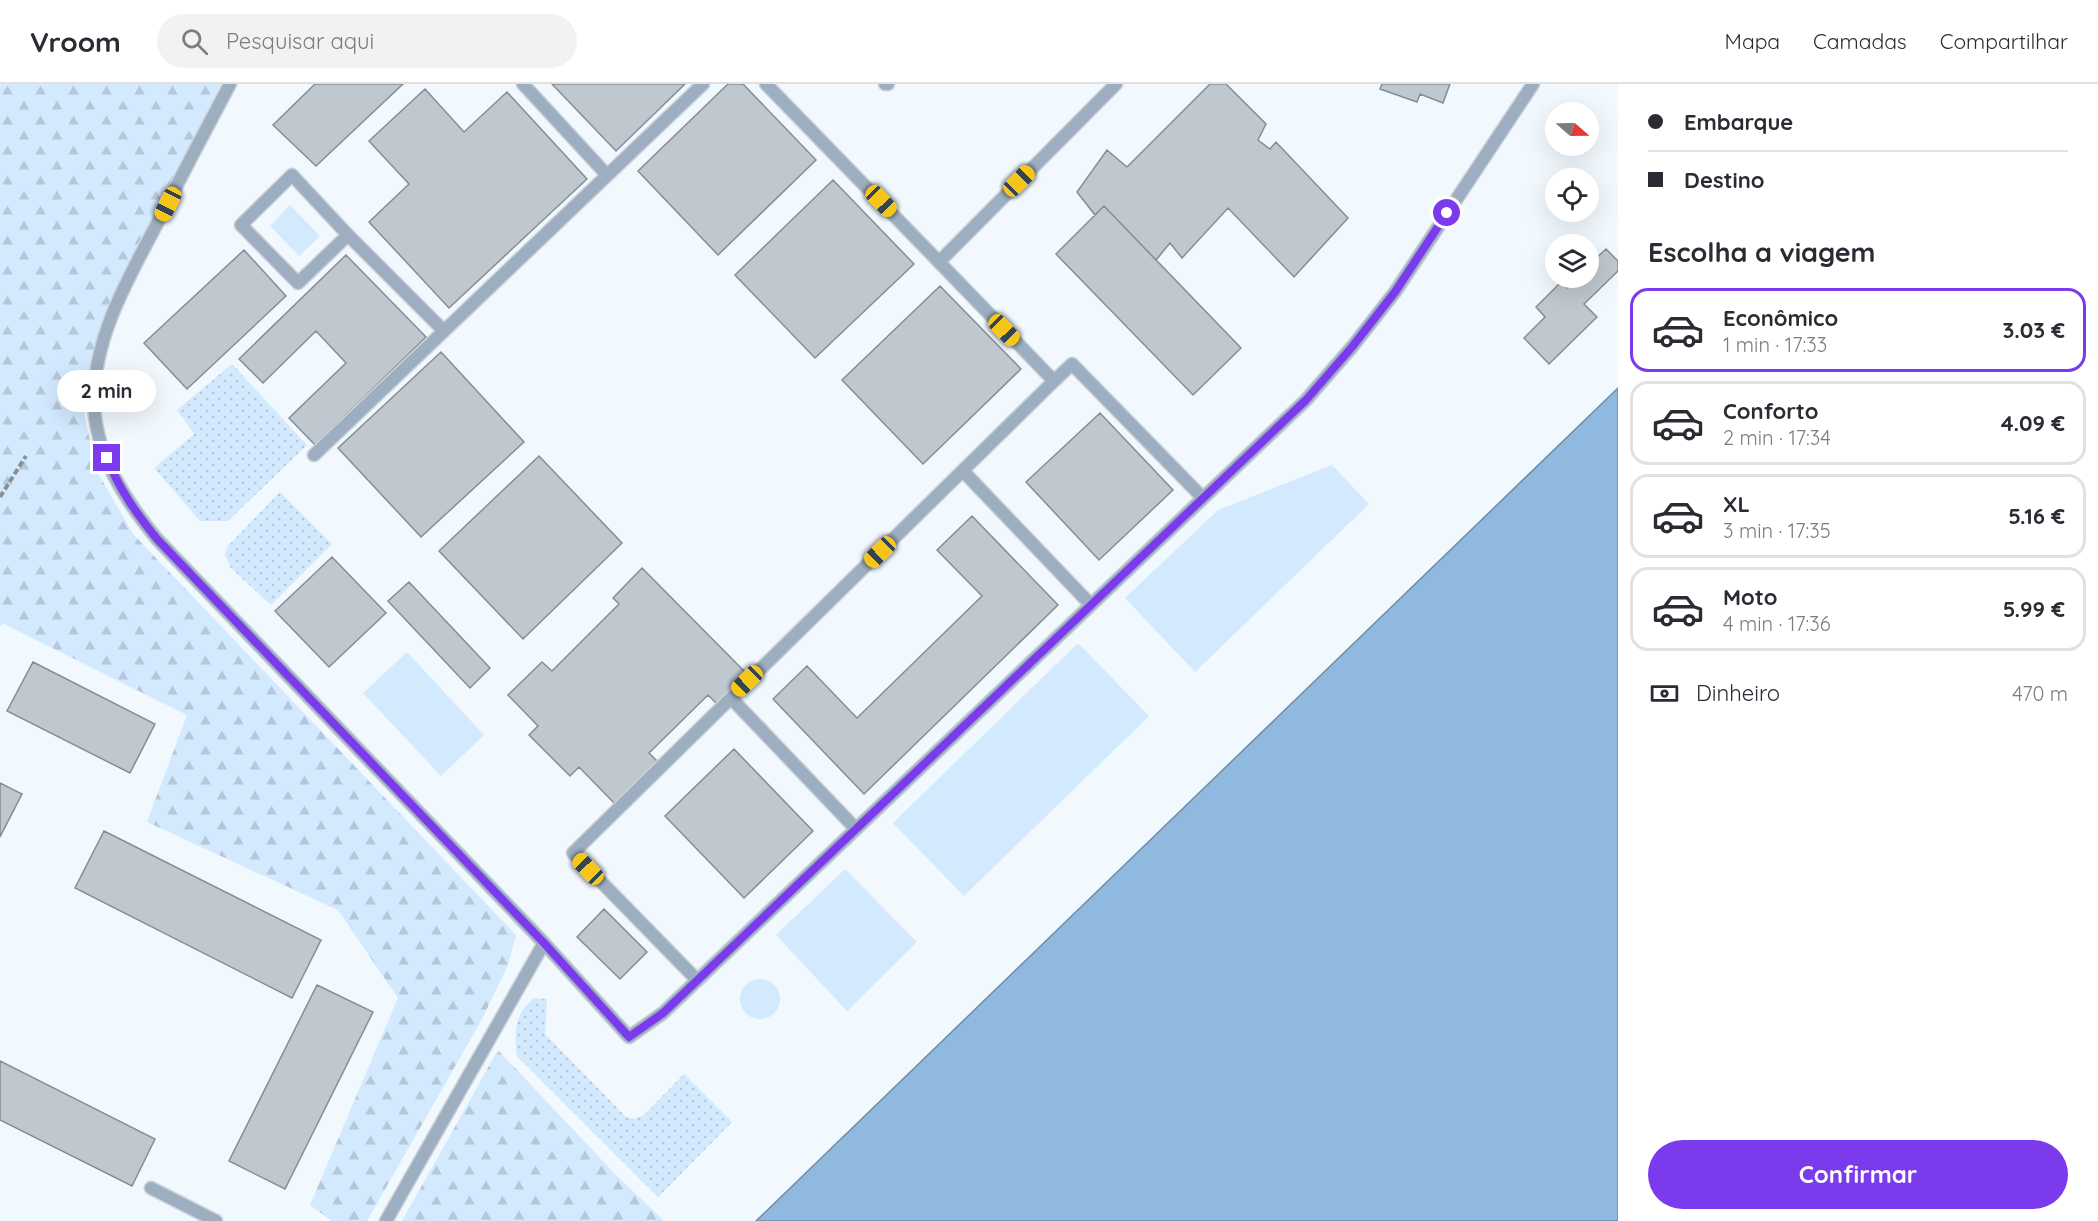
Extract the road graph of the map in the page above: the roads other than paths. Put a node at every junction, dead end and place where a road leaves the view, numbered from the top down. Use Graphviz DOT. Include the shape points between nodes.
graph roads {
  1 [pos="230,84"];
  2 [pos="523,84"];
  3 [pos="703,84"];
  4 [pos="766,84"];
  5 [pos="1116,84"];
  6 [pos="1533,84"];
  7 [pos="608,175"];
  8 [pos="348,235"];
  9 [pos="939,262"];
  10 [pos="444,331"];
  11 [pos="1054,381"];
  12 [pos="314,455"];
  13 [pos="963,471"];
  14 [pos="1203,498"];
  15 [pos="1091,605"];
  16 [pos="731,698"];
  17 [pos="856,829"];
  18 [pos="544,943"];
  19 [pos="698,980"];
  20 [pos="151,1188"];
  21 [pos="216,1221"];
  22 [pos="386,1221"];
  1 -- 18 [label="lane" via="110,320 94,401 100,440 132,508 157,539"];
  2 -- 7 [label="lane"];
  3 -- 7 [label="lane"];
  4 -- 9 [label="lane"];
  5 -- 9 [label="lane"];
  6 -- 14 [label="lane" via="1395,292 1352,347 1306,400"];
  7 -- 10 [label="lane"];
  8 -- 8 [label="lane" via="292,175 241,225 298,283"];
  8 -- 10 [label="lane"];
  9 -- 11 [label="lane"];
  10 -- 12 [label="lane"];
  11 -- 13 [label="lane"];
  11 -- 14 [label="lane" via="1072,364"];
  13 -- 15 [label="lane"];
  13 -- 16 [label="lane"];
  14 -- 15 [label="lane"];
  15 -- 17 [label="lane"];
  16 -- 17 [label="lane"];
  16 -- 19 [label="lane" via="573,853"];
  17 -- 19 [label="lane"];
  18 -- 19 [label="lane" via="629,1037 663,1013"];
  18 -- 22 [label="lane"];
  20 -- 21 [label="lane"];
}
